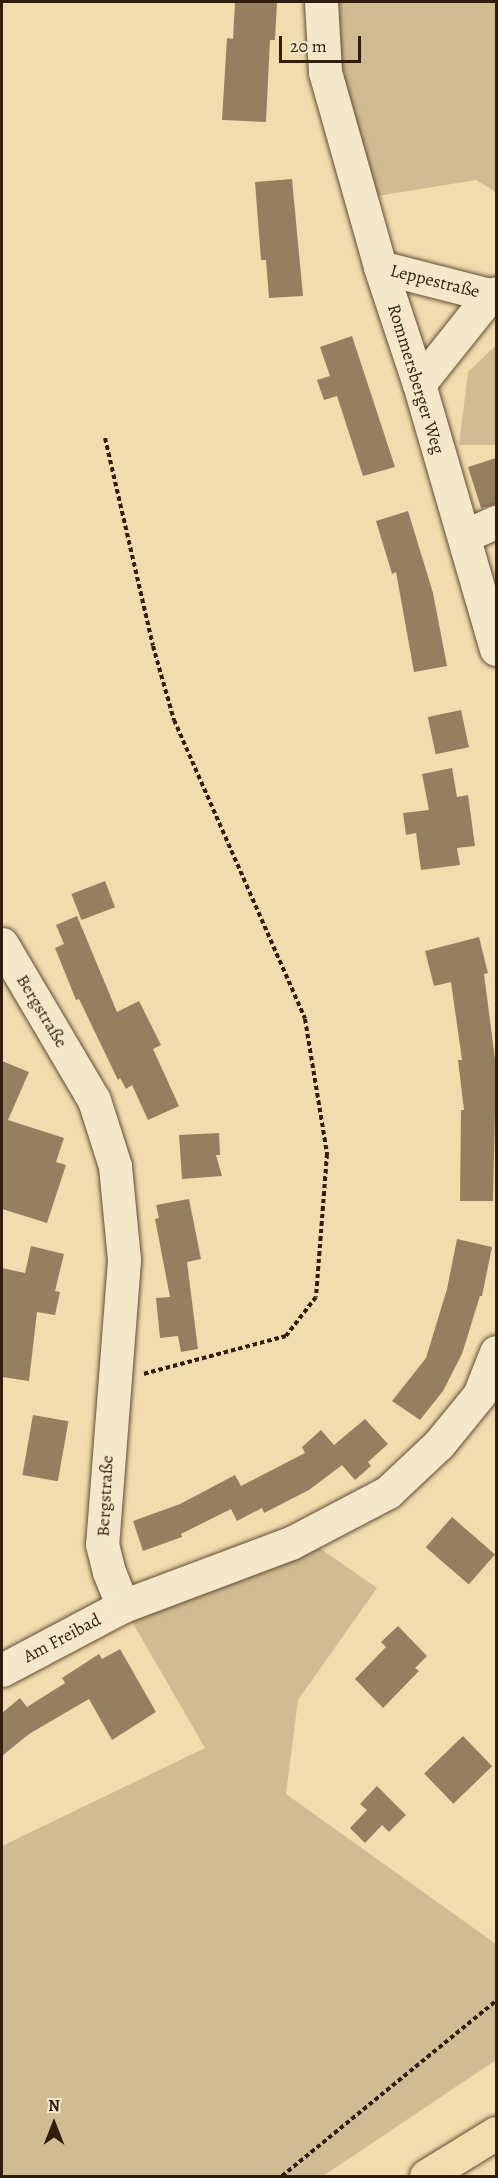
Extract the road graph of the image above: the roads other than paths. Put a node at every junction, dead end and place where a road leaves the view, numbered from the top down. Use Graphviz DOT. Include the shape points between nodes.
graph roads {
  1 [pos="321,2"];
  2 [pos="380,267"];
  3 [pos="493,294"];
  4 [pos="419,384"];
  5 [pos="496,522"];
  6 [pos="464,536"];
  7 [pos="496,649"];
  8 [pos="2,944"];
  9 [pos="496,1352"];
  10 [pos="123,1606"];
  11 [pos="2,1670"];
  12 [pos="496,2133"];
  13 [pos="426,2176"];
  1 -- 2 [label="street, Rommersberger Weg" via="325,72"];
  2 -- 3 [label="street, Leppestraße"];
  2 -- 4 [label="street, Rommersberger Weg"];
  3 -- 4 [label="street, Leppestraße"];
  4 -- 6 [label="street, Rommersberger Weg"];
  5 -- 6 [label="street"];
  6 -- 7 [label="street, Rommersberger Weg"];
  8 -- 10 [label="street, Bergstraße" via="93,1100 116,1166 124,1260 102,1544"];
  9 -- 10 [label="street" via="479,1395 439,1444 388,1492 291,1544"];
  10 -- 11 [label="street, Am Freibad"];
  12 -- 13 [label="main road"];
}
